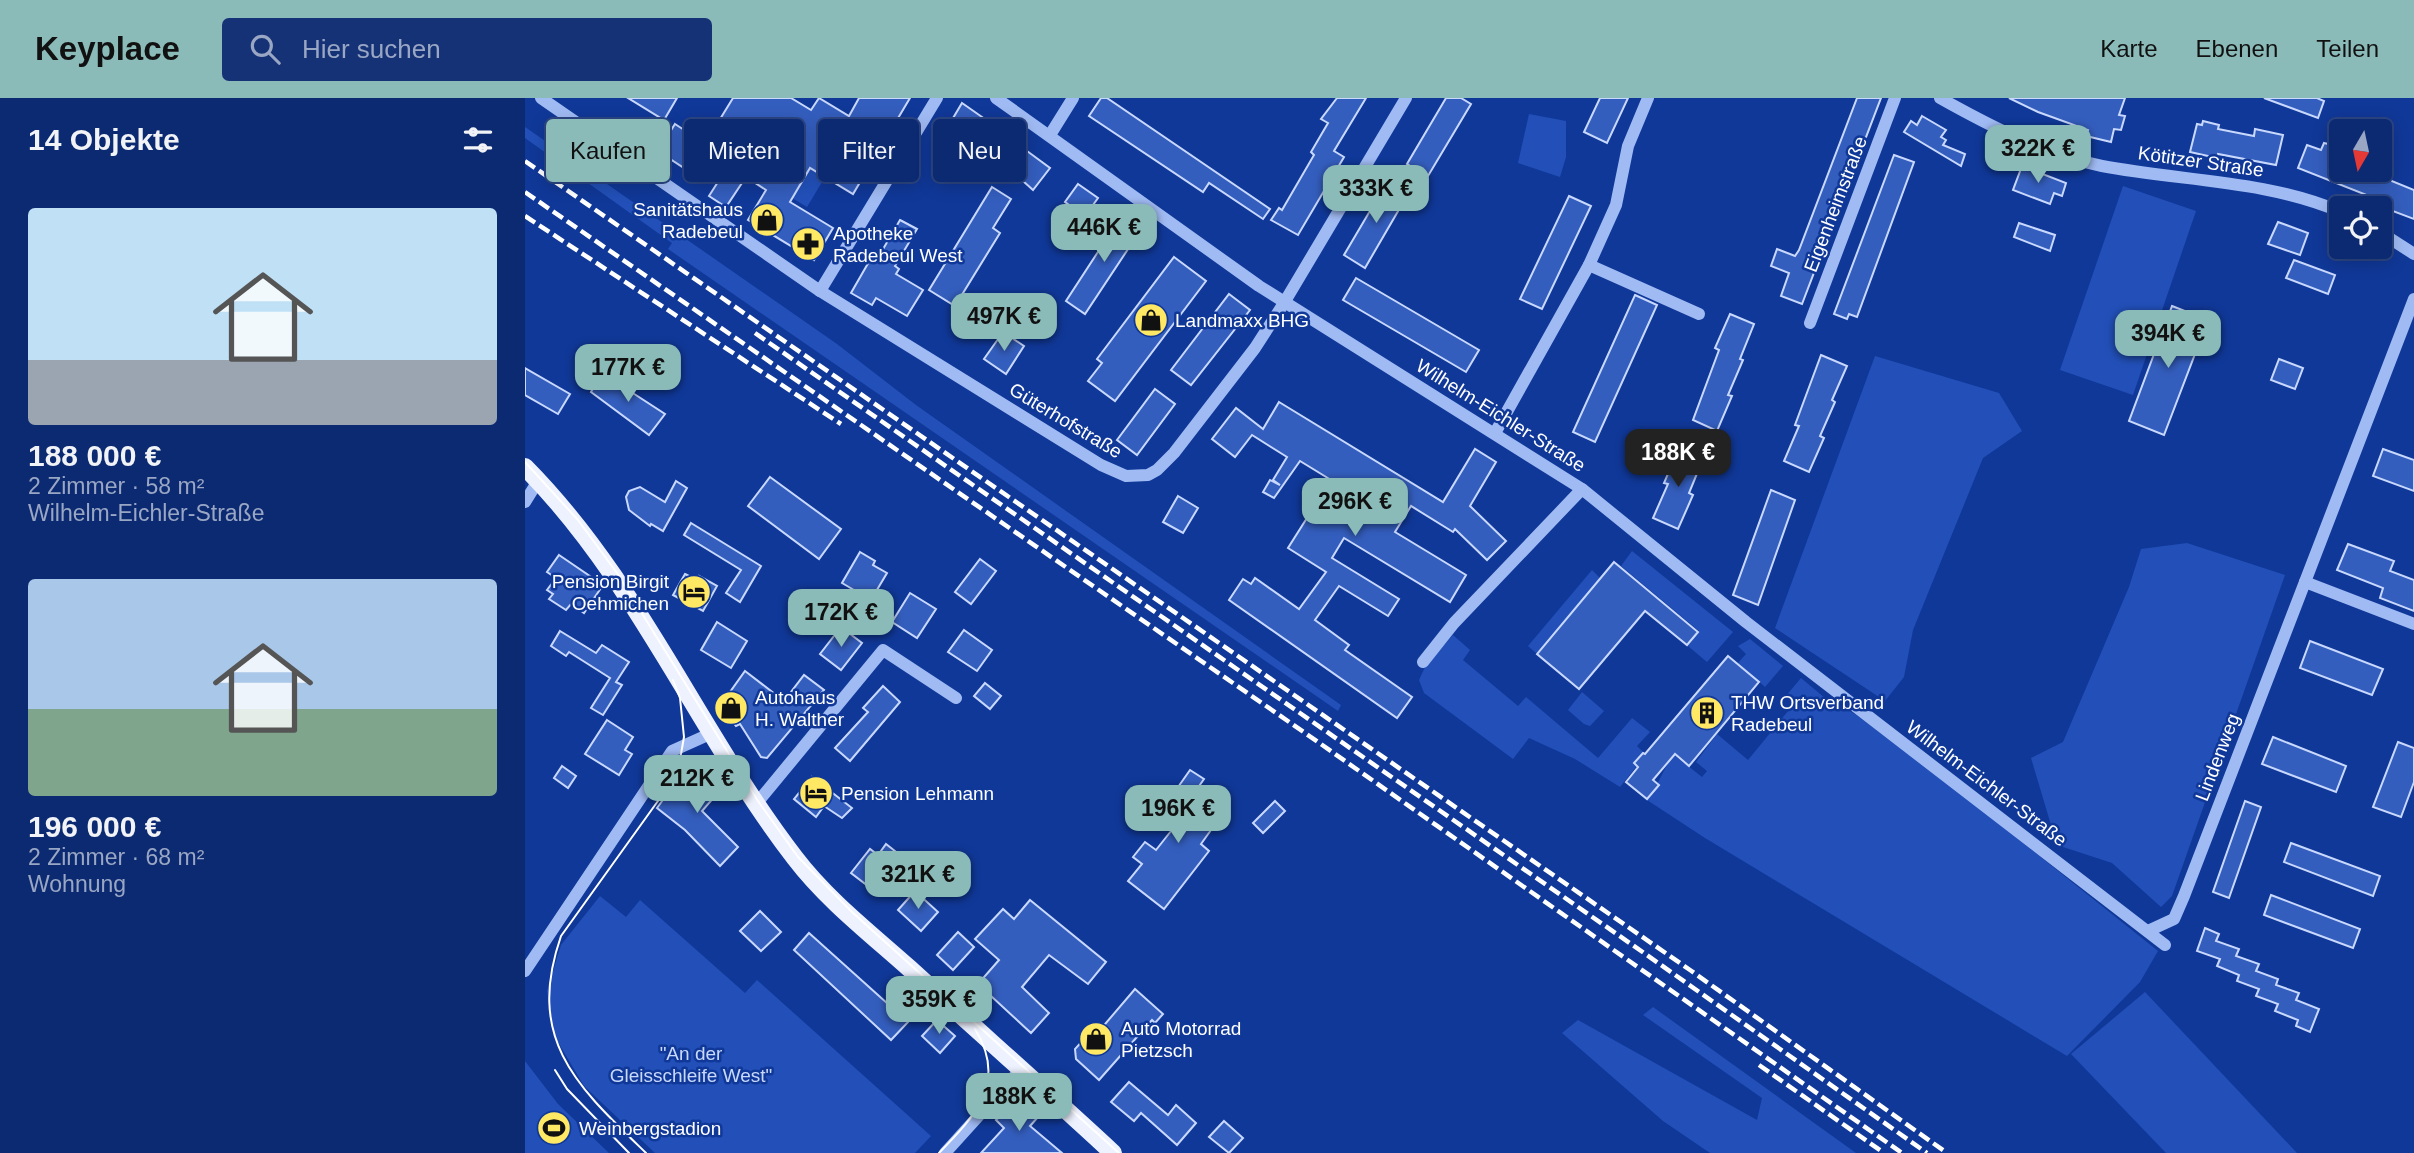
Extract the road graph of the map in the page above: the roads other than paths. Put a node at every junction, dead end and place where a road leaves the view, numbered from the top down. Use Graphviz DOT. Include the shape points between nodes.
graph roads {
  1 [pos="937,98"];
  2 [pos="996,98"];
  3 [pos="1073,98"];
  4 [pos="1406,98"];
  5 [pos="1648,98"];
  6 [pos="1895,98"];
  7 [pos="1940,98"];
  8 [pos="549,100"];
  9 [pos="1050,135"];
  10 [pos="2329,208"];
  11 [pos="2392,240"];
  12 [pos="2414,254"];
  13 [pos="1589,265"];
  14 [pos="820,291"];
  15 [pos="2414,299"];
  16 [pos="1284,303"];
  17 [pos="1699,314"];
  18 [pos="1810,323"];
  19 [pos="1495,433"];
  20 [pos="525,467"];
  21 [pos="538,481"];
  22 [pos="1582,489"];
  23 [pos="525,502"];
  24 [pos="2305,582"];
  25 [pos="2414,624"];
  26 [pos="1423,662"];
  27 [pos="956,698"];
  28 [pos="712,733"];
  29 [pos="757,803"];
  30 [pos="2148,931"];
  31 [pos="2165,945"];
  32 [pos="525,971"];
  33 [pos="1021,1069"];
  34 [pos="945,1153"];
  35 [pos="1114,1153"];
  1 -- 14 [label="street"];
  2 -- 9 [label="street, Wilhelm-Eichler-Straße"];
  3 -- 9 [label="street"];
  4 -- 16 [label="street"];
  5 -- 13 [label="street" via="1628,146 1616,205"];
  6 -- 18 [label="street, Eigenheimstraße"];
  7 -- 10 [label="street, Kötitzer Straße" via="2022,138 2098,165 2269,190"];
  8 -- 14 [label="street, Güterhofstraße"];
  9 -- 16 [label="street, Wilhelm-Eichler-Straße"];
  11 -- 12 [label="street"];
  13 -- 17 [label="street"];
  13 -- 19 [label="street"];
  14 -- 16 [label="street, Güterhofstraße" via="1101,465 1136,477 1157,470 1255,348"];
  15 -- 24 [label="street, Lindenweg"];
  16 -- 19 [label="street, Wilhelm-Eichler-Straße"];
  19 -- 22 [label="street, Wilhelm-Eichler-Straße"];
  20 -- 21 [label="main road"];
  21 -- 23 [label="street"];
  21 -- 28 [label="main road" via="614,575"];
  22 -- 26 [label="street" via="1454,623"];
  22 -- 30 [label="street, Wilhelm-Eichler-Straße" via="1746,622"];
  24 -- 25 [label="street"];
  24 -- 30 [label="street, Lindenweg" via="2174,919"];
  27 -- 29 [label="street" via="883,650"];
  28 -- 29 [label="main road"];
  28 -- 32 [label="street" via="672,751"];
  29 -- 33 [label="main road" via="823,888"];
  30 -- 31 [label="street, Wilhelm-Eichler-Straße"];
  33 -- 34 [label="street"];
  33 -- 35 [label="main road"];
}
